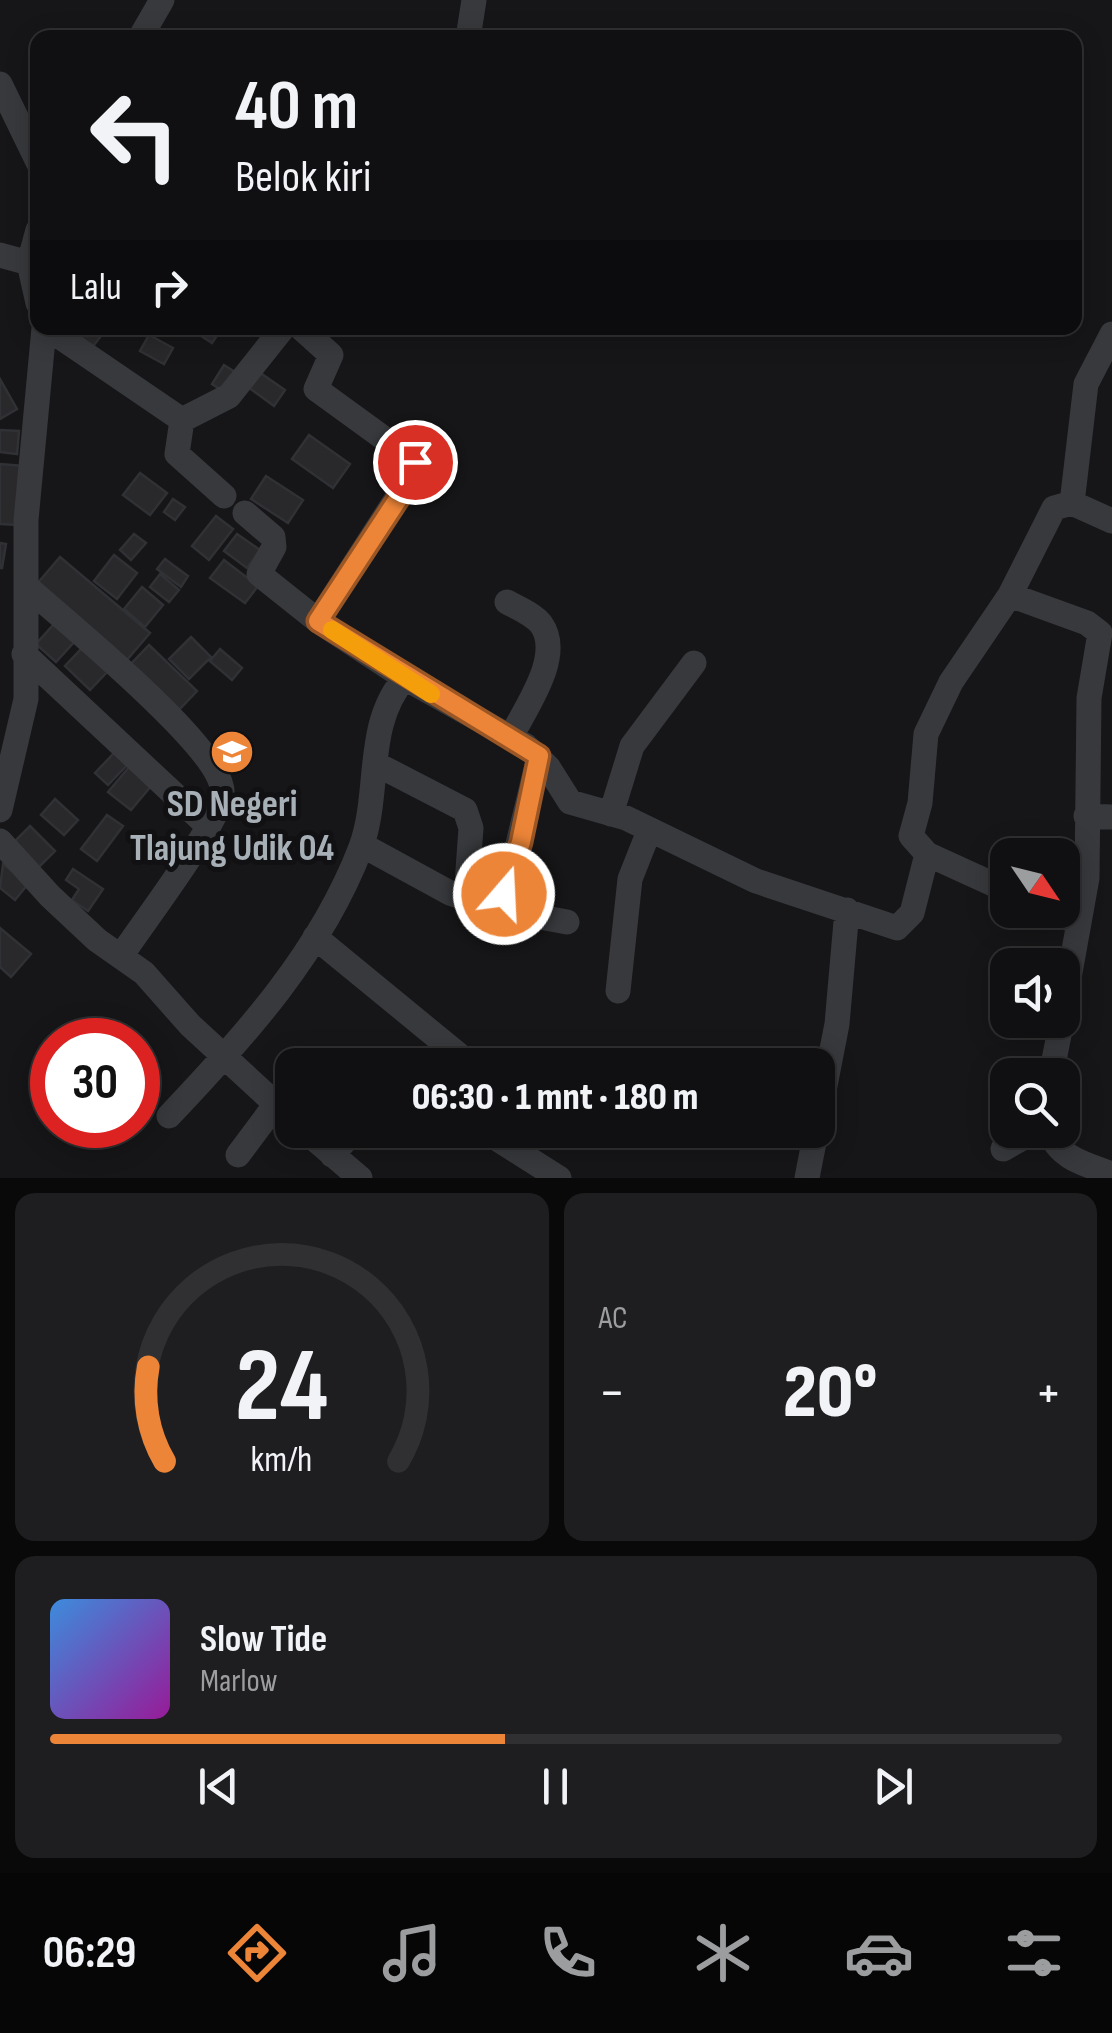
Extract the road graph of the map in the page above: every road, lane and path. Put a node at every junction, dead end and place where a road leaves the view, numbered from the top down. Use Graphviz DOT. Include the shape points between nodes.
graph roads {
  1 [pos="162,0"];
  2 [pos="474,0"];
  3 [pos="145,30"];
  4 [pos="469,30"];
  5 [pos="0,84"];
  6 [pos="30,146"];
  7 [pos="0,256"];
  8 [pos="30,256"];
  9 [pos="28,263"];
  10 [pos="30,271"];
  11 [pos="1112,334"];
  12 [pos="45,335"];
  13 [pos="56,335"];
  14 [pos="277,335"];
  15 [pos="309,335"];
  16 [pos="182,420"];
  17 [pos="224,496"];
  18 [pos="1072,502"];
  19 [pos="245,513"];
  20 [pos="1112,521"];
  21 [pos="26,586"];
  22 [pos="1010,595"];
  23 [pos="507,602"];
  24 [pos="318,621"];
  25 [pos="1106,626"];
  26 [pos="24,654"];
  27 [pos="694,663"];
  28 [pos="405,678"];
  29 [pos="511,737"];
  30 [pos="539,756"];
  31 [pos="376,764"];
  32 [pos="0,810"];
  33 [pos="611,814"];
  34 [pos="1086,816"];
  35 [pos="1112,817"];
  36 [pos="208,825"];
  37 [pos="649,831"];
  38 [pos="0,841"];
  39 [pos="362,845"];
  40 [pos="926,854"];
  41 [pos="990,883"];
  42 [pos="466,898"];
  43 [pos="502,910"];
  44 [pos="847,910"];
  45 [pos="1080,916"];
  46 [pos="566,922"];
  47 [pos="314,936"];
  48 [pos="120,956"];
  49 [pos="618,991"];
  50 [pos="450,1048"];
  51 [pos="225,1057"];
  52 [pos="275,1104"];
  53 [pos="170,1116"];
  54 [pos="275,1120"];
  55 [pos="325,1148"];
  56 [pos="338,1148"];
  57 [pos="511,1148"];
  58 [pos="1058,1148"];
  59 [pos="332,1154"];
  60 [pos="238,1155"];
  61 [pos="1112,1174"];
  62 [pos="360,1178"];
  63 [pos="559,1178"];
  64 [pos="807,1178"];
  1 -- 3 [label="street"];
  2 -- 4 [label="street"];
  5 -- 6 [label="street"];
  7 -- 9 [label="street"];
  8 -- 9 [label="street"];
  9 -- 10 [label="street"];
  11 -- 18 [label="street" via="1086,384"];
  12 -- 21 [label="street" via="26,520"];
  13 -- 16 [label="street"];
  14 -- 16 [label="street" via="228,396"];
  15 -- 24 [label="street" via="331,354 316,389 417,465"];
  16 -- 17 [label="street" via="176,454"];
  18 -- 20 [label="street"];
  18 -- 22 [label="street" via="1054,508"];
  19 -- 24 [label="street" via="273,537 259,574"];
  21 -- 26 [label="street"];
  21 -- 36 [label="street" via="207,755 223,790"];
  22 -- 25 [label="street"];
  22 -- 40 [label="street" via="951,682 926,734 911,836"];
  23 -- 29 [label="street" via="538,620 548,640 543,672"];
  24 -- 28 [label="street"];
  25 -- 34 [label="street" via="1089,698"];
  26 -- 32 [label="street" via="22,724"];
  26 -- 36 [label="street"];
  27 -- 33 [label="street" via="632,746"];
  28 -- 29 [label="street"];
  28 -- 31 [label="street" via="382,722"];
  29 -- 30 [label="street"];
  30 -- 33 [label="street" via="570,802"];
  30 -- 43 [label="street"];
  31 -- 39 [label="street"];
  31 -- 42 [label="street" via="466,810"];
  33 -- 37 [label="street"];
  34 -- 35 [label="street"];
  34 -- 45 [label="street"];
  36 -- 48 [label="street"];
  37 -- 44 [label="street" via="756,881"];
  37 -- 49 [label="street" via="630,879"];
  38 -- 48 [label="street" via="50,896"];
  39 -- 42 [label="street"];
  39 -- 47 [label="street"];
  40 -- 41 [label="street"];
  40 -- 44 [label="street" via="906,924 890,927"];
  42 -- 43 [label="street"];
  43 -- 46 [label="street"];
  44 -- 64 [label="street" via="837,1024"];
  47 -- 50 [label="street"];
  47 -- 51 [label="street"];
  48 -- 51 [label="street"];
  51 -- 52 [label="street"];
  51 -- 53 [label="street"];
  54 -- 60 [label="street"];
  55 -- 59 [label="street"];
  56 -- 59 [label="street"];
  57 -- 63 [label="street"];
  58 -- 61 [label="street"];
  59 -- 62 [label="street"];
}
